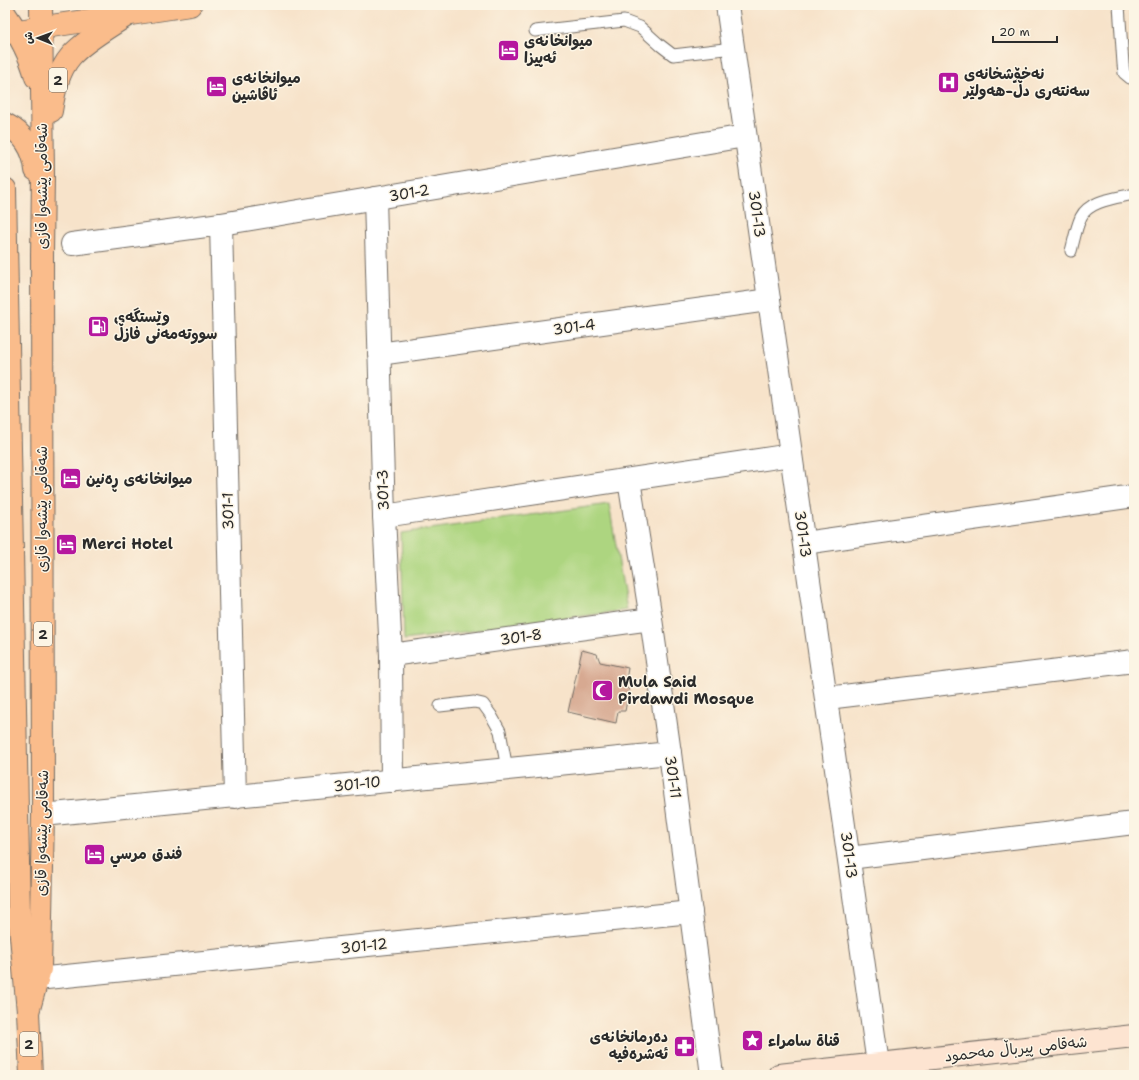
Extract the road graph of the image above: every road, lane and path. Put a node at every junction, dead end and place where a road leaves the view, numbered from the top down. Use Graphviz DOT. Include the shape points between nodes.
graph roads {
  1 [pos="190,5"];
  2 [pos="727,5"];
  3 [pos="1119,5"];
  4 [pos="37,12"];
  5 [pos="5,14"];
  6 [pos="127,15"];
  7 [pos="535,31"];
  8 [pos="11,33"];
  9 [pos="734,48"];
  10 [pos="1134,79"];
  11 [pos="42,96"];
  12 [pos="5,124"];
  13 [pos="745,136"];
  14 [pos="43,174"];
  15 [pos="5,189"];
  16 [pos="1134,194"];
  17 [pos="375,198"];
  18 [pos="221,224"];
  19 [pos="72,244"];
  20 [pos="42,246"];
  21 [pos="1071,251"];
  22 [pos="769,300"];
  23 [pos="379,354"];
  24 [pos="791,455"];
  25 [pos="628,480"];
  26 [pos="1134,496"];
  27 [pos="384,516"];
  28 [pos="804,543"];
  29 [pos="651,619"];
  30 [pos="391,655"];
  31 [pos="1134,661"];
  32 [pos="827,698"];
  33 [pos="440,706"];
  34 [pos="670,753"];
  35 [pos="507,769"];
  36 [pos="392,781"];
  37 [pos="235,797"];
  38 [pos="43,815"];
  39 [pos="1134,823"];
  40 [pos="849,858"];
  41 [pos="691,912"];
  42 [pos="37,979"];
  43 [pos="28,1012"];
  44 [pos="1134,1036"];
  45 [pos="878,1064"];
  46 [pos="31,1075"];
  47 [pos="712,1075"];
  48 [pos="779,1075"];
  1 -- 6 [label="highway, 2"];
  2 -- 9 [label="street, 301-13"];
  3 -- 10 [label="lane" via="1124,73"];
  4 -- 6 [label="highway" via="69,17"];
  4 -- 8 [label="highway"];
  4 -- 11 [label="highway, شەقامی پێشەوا قازی"];
  5 -- 8 [label="highway"];
  6 -- 14 [label="highway, 2" via="71,56 63,70 53,94"];
  7 -- 9 [label="lane" via="624,21 640,27 673,55"];
  8 -- 11 [label="highway" via="32,60"];
  9 -- 13 [label="street, 301-13"];
  11 -- 14 [label="highway, شەقامی پێشەوا قازی"];
  12 -- 20 [label="highway" via="19,132 26,140 34,158"];
  13 -- 17 [label="street, 301-2"];
  13 -- 22 [label="street, 301-13"];
  14 -- 20 [label="highway, شەقامی پێشەوا قازی / 2"];
  15 -- 43 [label="highway, شەقامی پێشەوا قازی" via="19,914"];
  16 -- 21 [label="lane" via="1092,205 1081,216"];
  17 -- 18 [label="street, 301-2"];
  17 -- 23 [label="street, 301-3"];
  18 -- 19 [label="street, 301-2"];
  18 -- 37 [label="street, 301-1"];
  20 -- 38 [label="highway, شەقامی پێشەوا قازی / 2"];
  22 -- 23 [label="street, 301-4"];
  22 -- 24 [label="street, 301-13"];
  23 -- 27 [label="street, 301-3"];
  24 -- 25 [label="street"];
  24 -- 28 [label="street, 301-13"];
  25 -- 27 [label="street"];
  25 -- 29 [label="street, 301-11"];
  26 -- 28 [label="street"];
  27 -- 30 [label="street, 301-3"];
  28 -- 32 [label="street, 301-13"];
  29 -- 30 [label="street, 301-8"];
  29 -- 34 [label="street, 301-11"];
  30 -- 36 [label="street, 301-3"];
  31 -- 32 [label="street"];
  32 -- 40 [label="street, 301-13"];
  33 -- 35 [label="lane" via="474,702 483,704 500,730"];
  34 -- 35 [label="street, 301-10"];
  34 -- 41 [label="street, 301-11"];
  35 -- 36 [label="street, 301-10"];
  36 -- 37 [label="street, 301-10"];
  37 -- 38 [label="street, 301-10"];
  38 -- 42 [label="highway, شەقامی پێشەوا قازی / 2" via="40,969"];
  39 -- 40 [label="street"];
  40 -- 45 [label="street, 301-13"];
  41 -- 42 [label="street, 301-12"];
  41 -- 47 [label="street, 301-11"];
  42 -- 43 [label="highway, شەقامی پێشەوا قازی / 2"];
  43 -- 46 [label="highway, شەقامی پێشەوا قازی / 2"];
  44 -- 45 [label="main road, شەقامی پیرباڵ مەحمود"];
  45 -- 48 [label="main road, شەقامی پیرباڵ مەحمود"];
}
